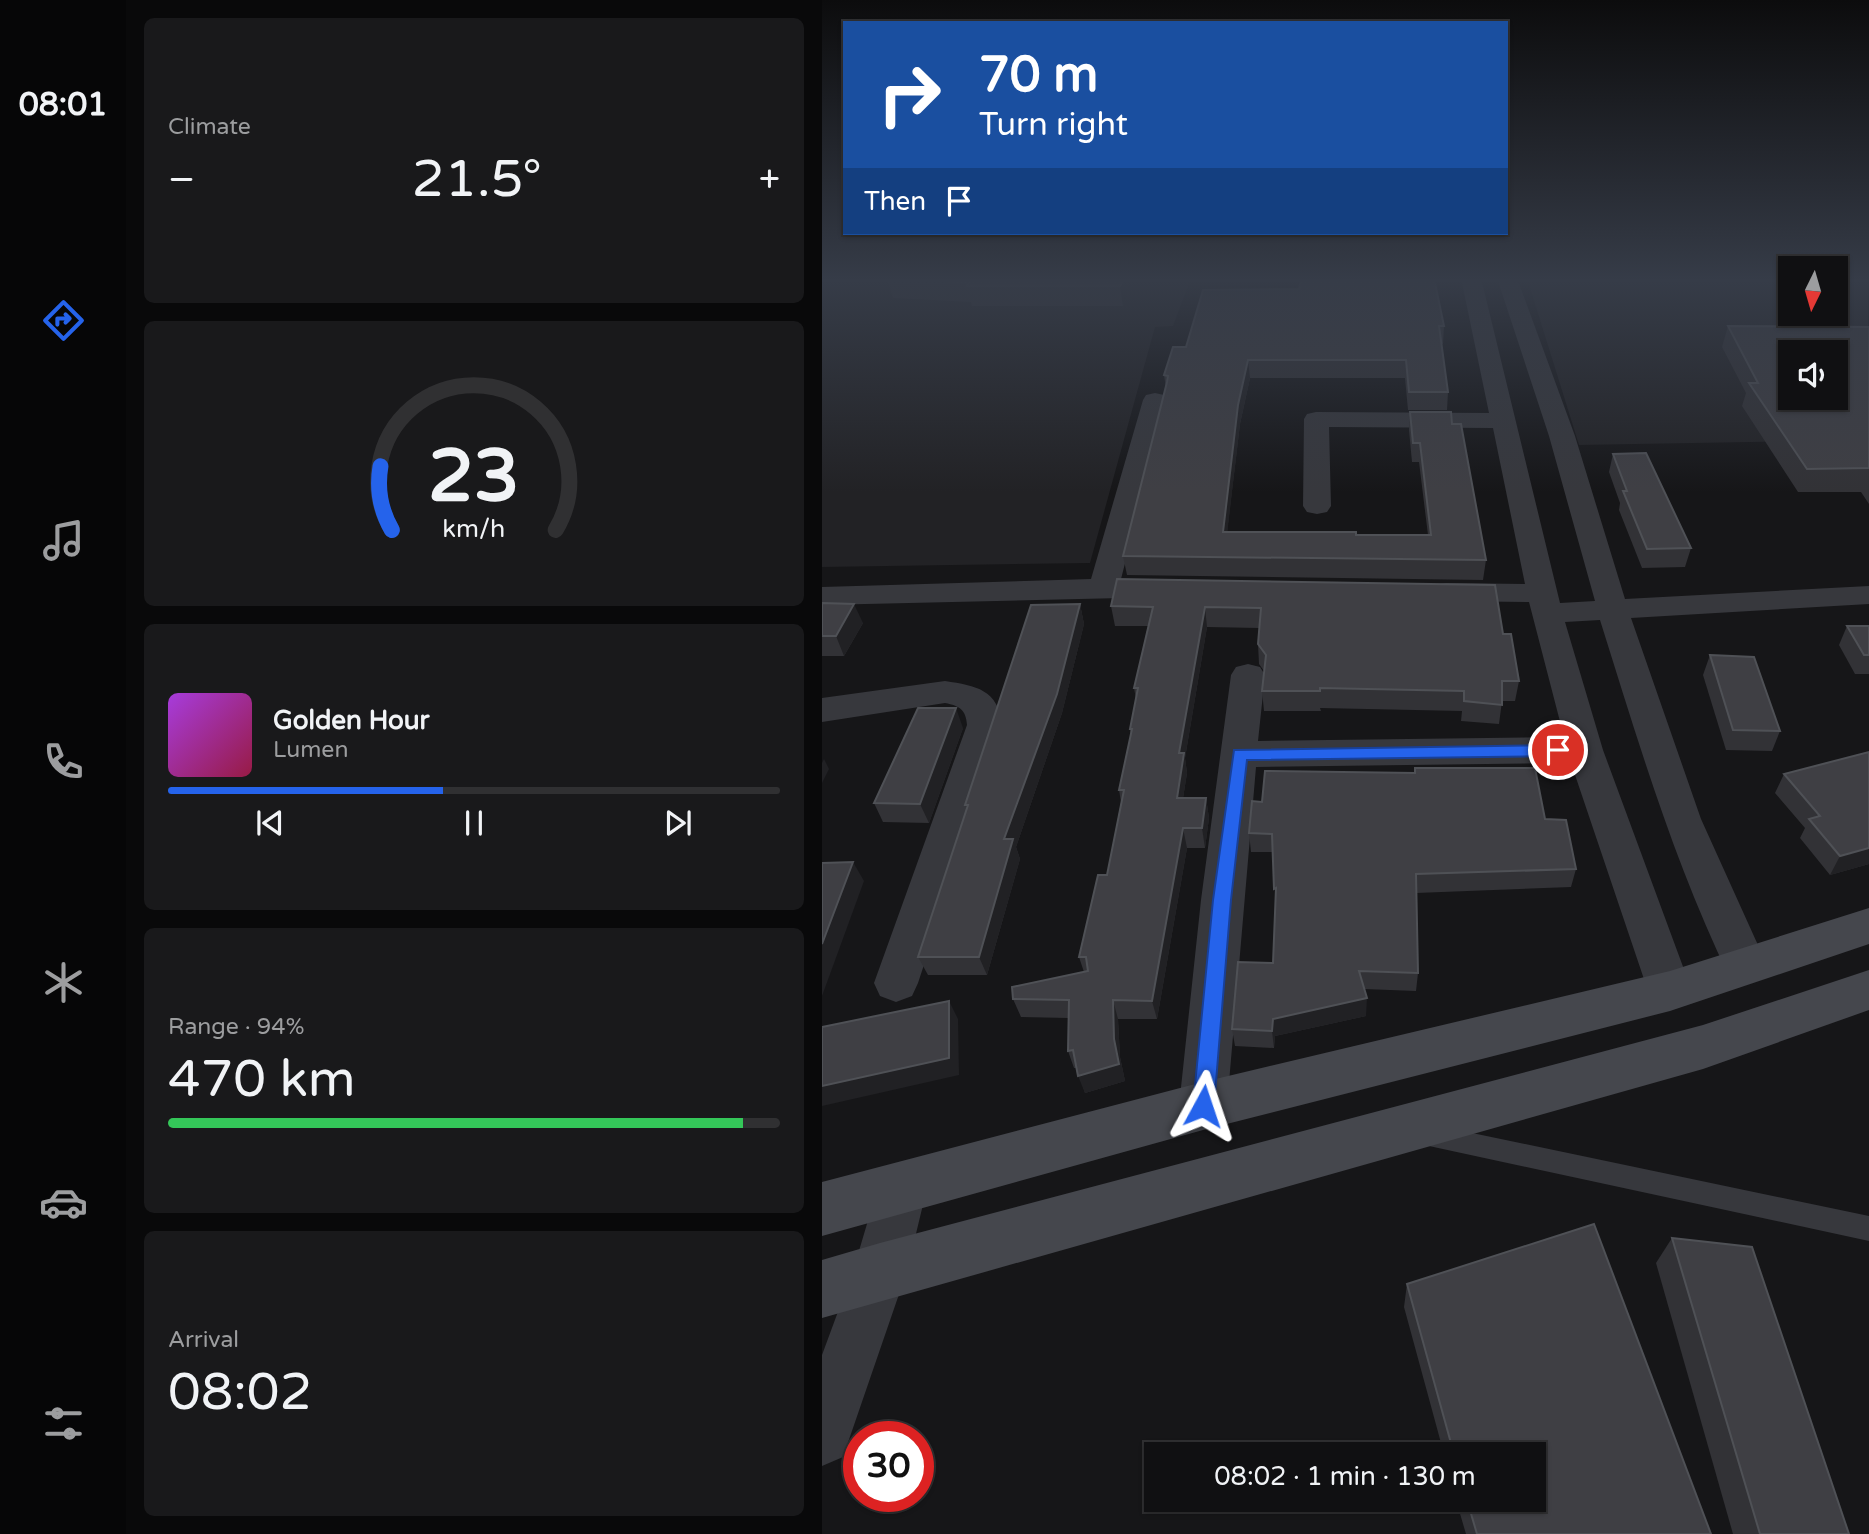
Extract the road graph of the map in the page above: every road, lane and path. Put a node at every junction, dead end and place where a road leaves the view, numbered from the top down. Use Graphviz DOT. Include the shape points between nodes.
graph roads {
  1 [pos="1487,350"];
  2 [pos="1532,350"];
  3 [pos="1155,400"];
  4 [pos="1503,421"];
  5 [pos="1317,506"];
  6 [pos="1104,587"];
  7 [pos="1186,588"];
  8 [pos="1419,592"];
  9 [pos="1868,595"];
  10 [pos="822,596"];
  11 [pos="1545,603"];
  12 [pos="1613,610"];
  13 [pos="1248,675"];
  14 [pos="822,710"];
  15 [pos="1584,750"];
  16 [pos="1240,754"];
  17 [pos="1868,926"];
  18 [pos="1745,965"];
  19 [pos="896,983"];
  20 [pos="1868,990"];
  21 [pos="1670,991"];
  22 [pos="1203,1106"];
  23 [pos="1402,1130"];
  24 [pos="901,1188"];
  25 [pos="822,1209"];
  26 [pos="1868,1229"];
  27 [pos="880,1270"];
  28 [pos="822,1289"];
  29 [pos="822,1436"];
  1 -- 4 [label="street"];
  2 -- 12 [label="street"];
  3 -- 6 [label="street"];
  4 -- 5 [label="street" via="1316,419"];
  4 -- 11 [label="street"];
  6 -- 7 [label="street"];
  6 -- 10 [label="street"];
  8 -- 11 [label="street"];
  9 -- 12 [label="street"];
  11 -- 12 [label="street"];
  11 -- 15 [label="street"];
  12 -- 18 [label="street" via="1682,819"];
  13 -- 16 [label="street"];
  14 -- 19 [label="street" via="945,692 969,696 984,710 985,724"];
  15 -- 16 [label="street"];
  15 -- 21 [label="street"];
  16 -- 22 [label="street"];
  17 -- 18 [label="main road"];
  18 -- 21 [label="main road"];
  20 -- 23 [label="main road" via="1703,1047"];
  21 -- 22 [label="main road"];
  22 -- 24 [label="main road"];
  23 -- 26 [label="lane"];
  23 -- 27 [label="main road"];
  24 -- 25 [label="main road"];
  24 -- 27 [label="street"];
  27 -- 28 [label="main road"];
  27 -- 29 [label="street"];
}
